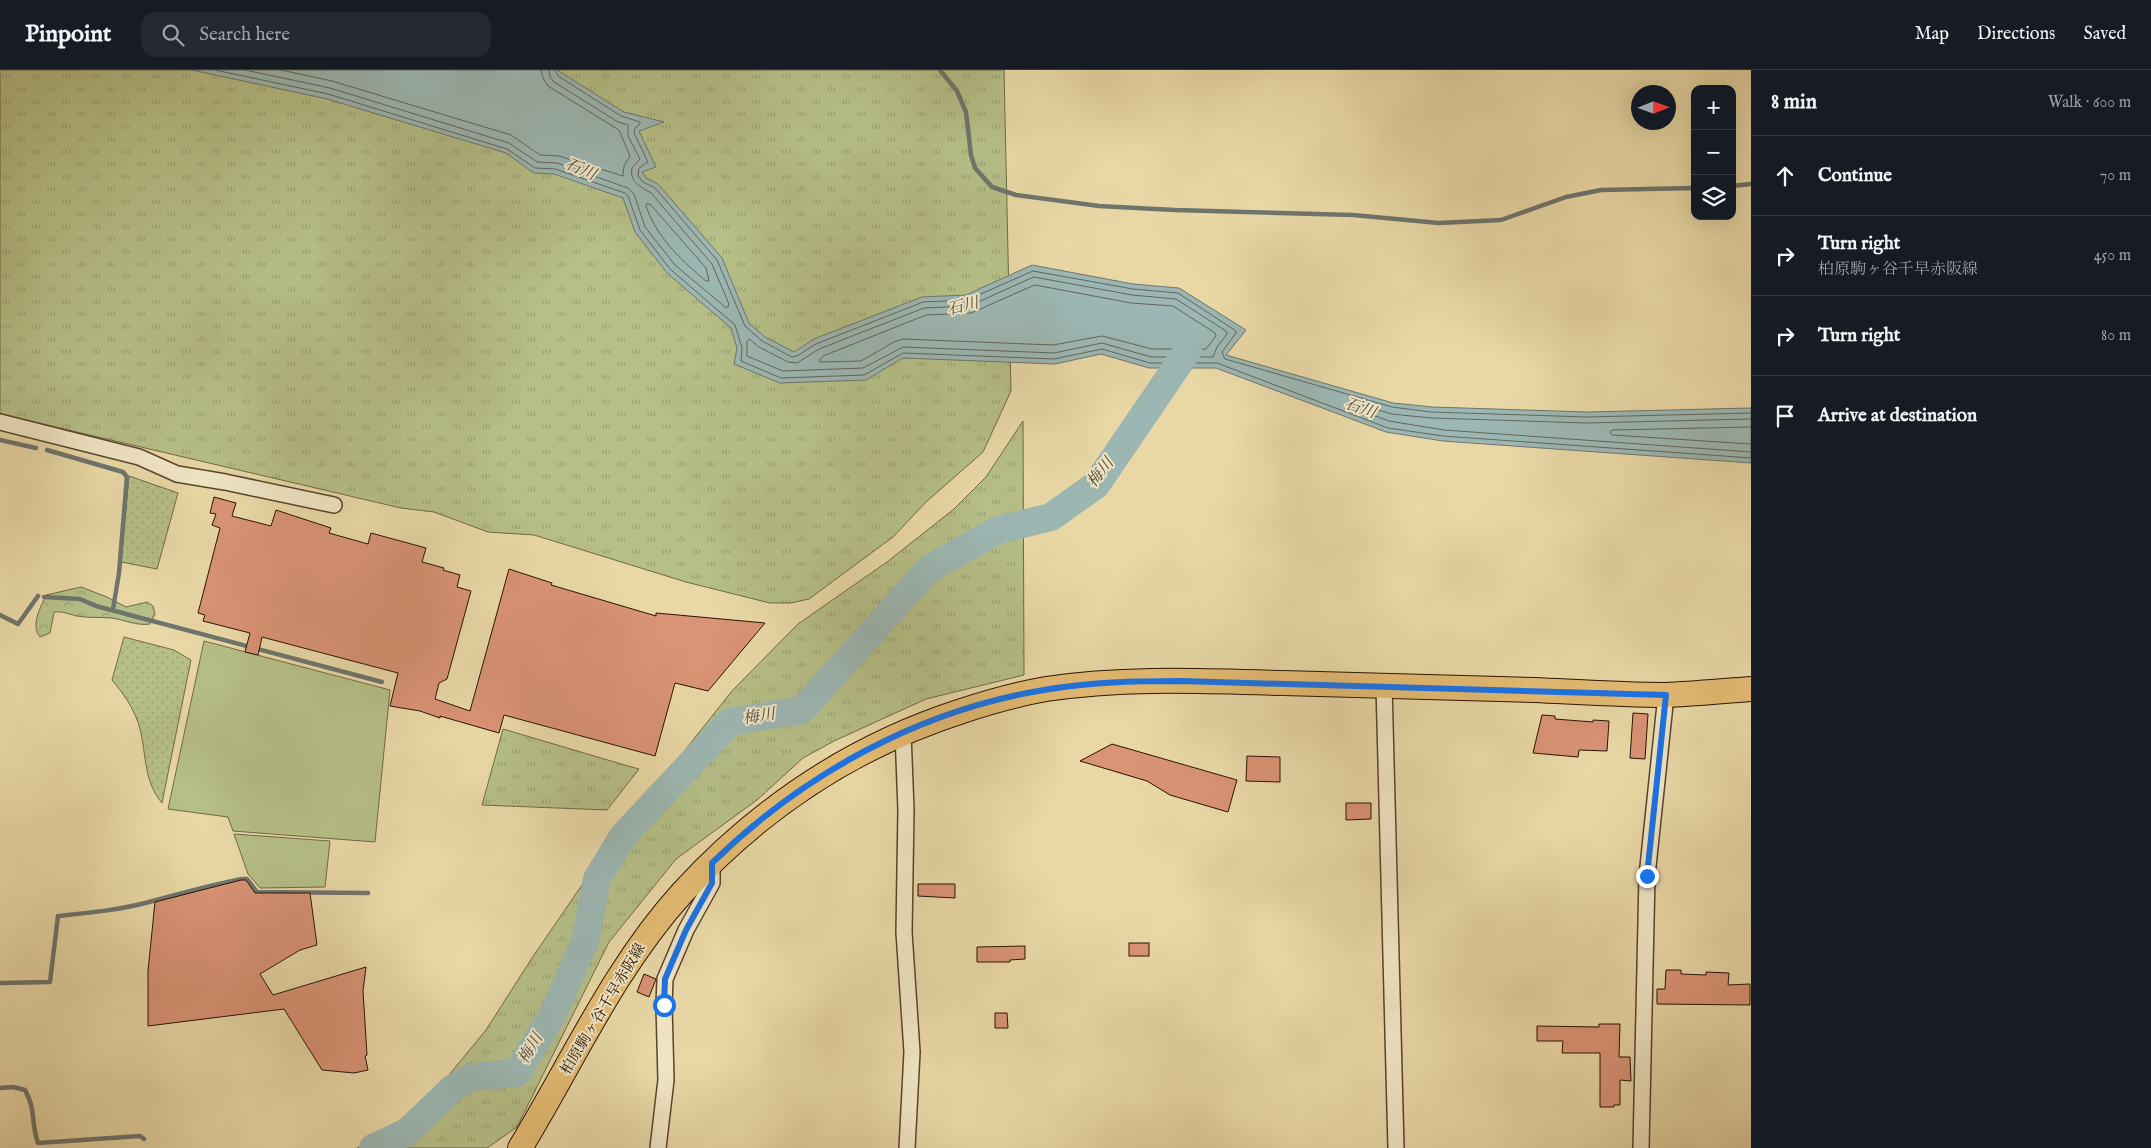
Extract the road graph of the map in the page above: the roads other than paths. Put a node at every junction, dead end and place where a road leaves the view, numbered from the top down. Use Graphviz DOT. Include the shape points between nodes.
graph roads {
  1 [pos="0,422"];
  2 [pos="334,505"];
  3 [pos="1384,686"];
  4 [pos="1751,689"];
  5 [pos="1666,695"];
  6 [pos="903,733"];
  7 [pos="712,863"];
  8 [pos="520,1148"];
  9 [pos="658,1148"];
  10 [pos="907,1148"];
  11 [pos="1396,1148"];
  12 [pos="1641,1148"];
  1 -- 2 [label="street" via="139,458 177,474"];
  3 -- 5 [label="main road, 柏原駒ヶ谷千早赤阪線"];
  3 -- 6 [label="main road, 柏原駒ヶ谷千早赤阪線" via="1181,681 1081,685 986,703"];
  3 -- 11 [label="street"];
  4 -- 5 [label="main road, 柏原駒ヶ谷千早赤阪線"];
  5 -- 12 [label="street" via="1647,876"];
  6 -- 7 [label="main road, 柏原駒ヶ谷千早赤阪線" via="848,759 792,795 757,821"];
  6 -- 10 [label="street" via="906,810 904,932 912,1052"];
  7 -- 8 [label="main road, 柏原駒ヶ谷千早赤阪線" via="680,895 628,963"];
  7 -- 9 [label="street" via="712,883 686,930 665,979 666,1080"];
}
